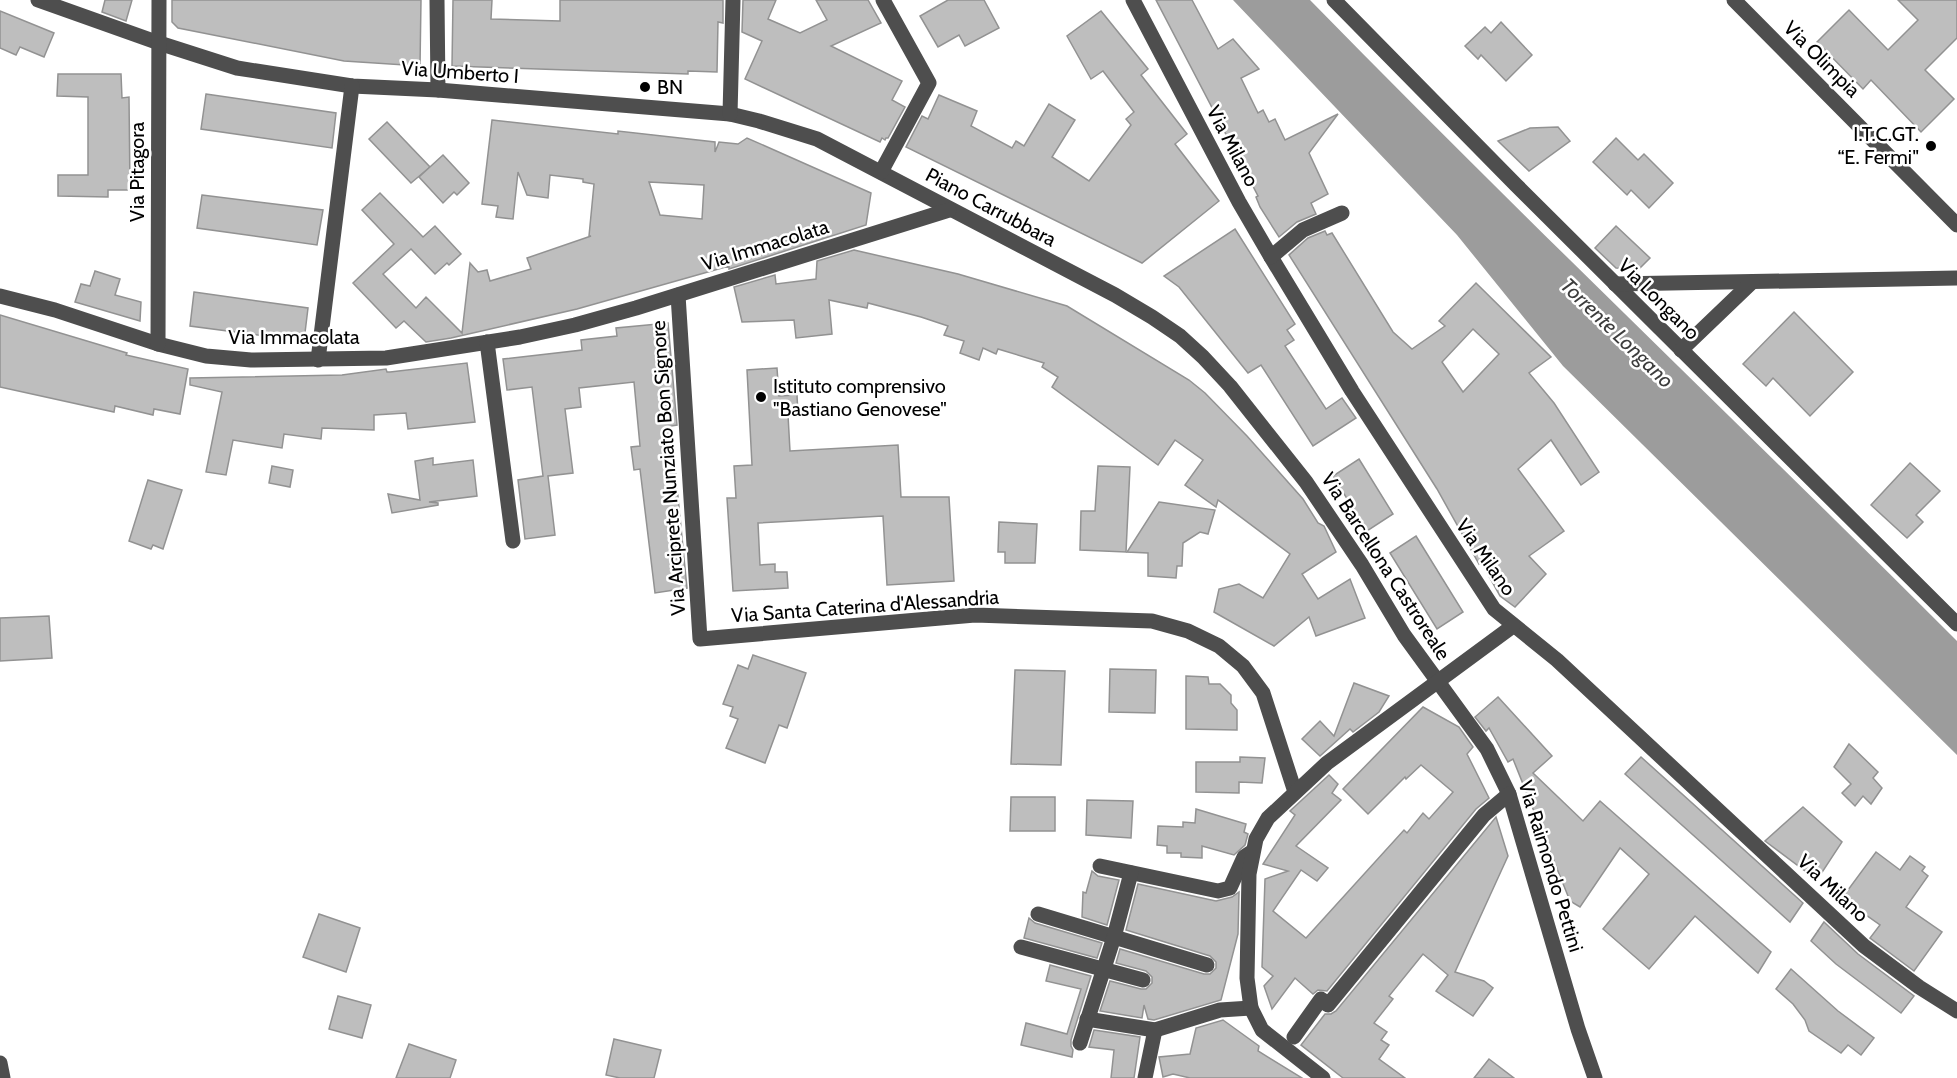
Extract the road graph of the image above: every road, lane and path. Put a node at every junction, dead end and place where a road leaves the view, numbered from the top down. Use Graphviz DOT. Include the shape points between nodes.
graph roads {
  1 [pos="38,0"];
  2 [pos="159,0"];
  3 [pos="437,0"];
  4 [pos="733,0"];
  5 [pos="883,0"];
  6 [pos="1133,0"];
  7 [pos="1334,0"];
  8 [pos="1734,0"];
  9 [pos="159,43"];
  10 [pos="352,86"];
  11 [pos="438,90"];
  12 [pos="730,114"];
  13 [pos="881,172"];
  14 [pos="950,210"];
  15 [pos="1342,213"];
  16 [pos="1957,225"];
  17 [pos="1271,257"];
  18 [pos="1082,278"];
  19 [pos="1957,278"];
  20 [pos="1752,282"];
  21 [pos="1615,284"];
  22 [pos="678,295"];
  23 [pos="0,296"];
  24 [pos="487,342"];
  25 [pos="158,344"];
  26 [pos="1681,350"];
  27 [pos="318,360"];
  28 [pos="513,541"];
  29 [pos="1957,624"];
  30 [pos="1514,626"];
  31 [pos="700,639"];
  32 [pos="1437,681"];
  33 [pos="1295,792"];
  34 [pos="1509,794"];
  35 [pos="1252,852"];
  36 [pos="1100,866"];
  37 [pos="1131,873"];
  38 [pos="1038,914"];
  39 [pos="1114,937"];
  40 [pos="1021,946"];
  41 [pos="1207,965"];
  42 [pos="1103,969"];
  43 [pos="1143,980"];
  44 [pos="1251,1008"];
  45 [pos="1957,1011"];
  46 [pos="1087,1019"];
  47 [pos="1155,1030"];
  48 [pos="1294,1037"];
  49 [pos="1080,1043"];
  50 [pos="0,1063"];
  51 [pos="3,1078"];
  52 [pos="1144,1078"];
  53 [pos="1323,1078"];
  54 [pos="1595,1078"];
  1 -- 9 [label="street, Via Umberto I"];
  2 -- 9 [label="street, Via Pitagora"];
  3 -- 11 [label="street"];
  4 -- 12 [label="street"];
  5 -- 13 [label="street" via="929,83"];
  6 -- 17 [label="street, Via Milano"];
  7 -- 21 [label="street, Via Longano"];
  8 -- 16 [label="street, Via Olimpia"];
  9 -- 10 [label="street, Via Umberto I" via="237,68"];
  9 -- 25 [label="street, Via Pitagora"];
  10 -- 11 [label="street, Via Umberto I"];
  10 -- 27 [label="street"];
  11 -- 12 [label="street, Via Umberto I"];
  12 -- 13 [label="street, Via Umberto I" via="817,139"];
  13 -- 14 [label="street, Piano Carrubbara"];
  14 -- 18 [label="street, Piano Carrubbara"];
  14 -- 22 [label="street, Via Immacolata"];
  15 -- 17 [label="street" via="1303,231"];
  17 -- 30 [label="street, Via Milano" via="1433,518 1494,609"];
  18 -- 32 [label="street, Via Barcellona Castroreale" via="1179,336 1230,386 1306,482"];
  19 -- 20 [label="street"];
  20 -- 21 [label="street"];
  20 -- 26 [label="street"];
  21 -- 26 [label="street, Via Longano"];
  22 -- 24 [label="street, Via Immacolata" via="575,325"];
  22 -- 31 [label="street, Via Arciprete Nunziato Bon Signore"];
  23 -- 25 [label="street, Via Immacolata"];
  24 -- 27 [label="street, Via Immacolata" via="386,358"];
  24 -- 28 [label="street"];
  25 -- 27 [label="street, Via Immacolata" via="206,356"];
  26 -- 29 [label="street, Via Longano"];
  30 -- 32 [label="street"];
  30 -- 45 [label="street, Via Milano" via="1557,660 1864,946"];
  31 -- 33 [label="street, Via Santa Caterina d'Alessandria" via="975,615 1152,621 1188,631 1219,646 1243,666 1263,693"];
  32 -- 33 [label="street, Via Barcellona Castroreale" via="1327,763"];
  32 -- 34 [label="street, Via Raimondo Pettini" via="1487,749"];
  33 -- 35 [label="street, Via Barcellona Castroreale" via="1268,818"];
  34 -- 48 [label="street" via="1484,815 1329,1005 1322,999"];
  34 -- 54 [label="street, Via Raimondo Pettini"];
  35 -- 37 [label="street" via="1244,857 1230,888 1218,891"];
  35 -- 44 [label="street, Via Barcellona Castroreale" via="1247,978"];
  36 -- 37 [label="street"];
  37 -- 39 [label="street"];
  38 -- 39 [label="street"];
  39 -- 41 [label="street"];
  39 -- 42 [label="street"];
  40 -- 42 [label="street"];
  42 -- 43 [label="street"];
  42 -- 46 [label="street"];
  44 -- 47 [label="street" via="1220,1010"];
  44 -- 53 [label="street, Via Barcellona Castroreale" via="1267,1035"];
  46 -- 47 [label="street"];
  46 -- 49 [label="street"];
  47 -- 52 [label="street"];
  50 -- 51 [label="street"];
}
